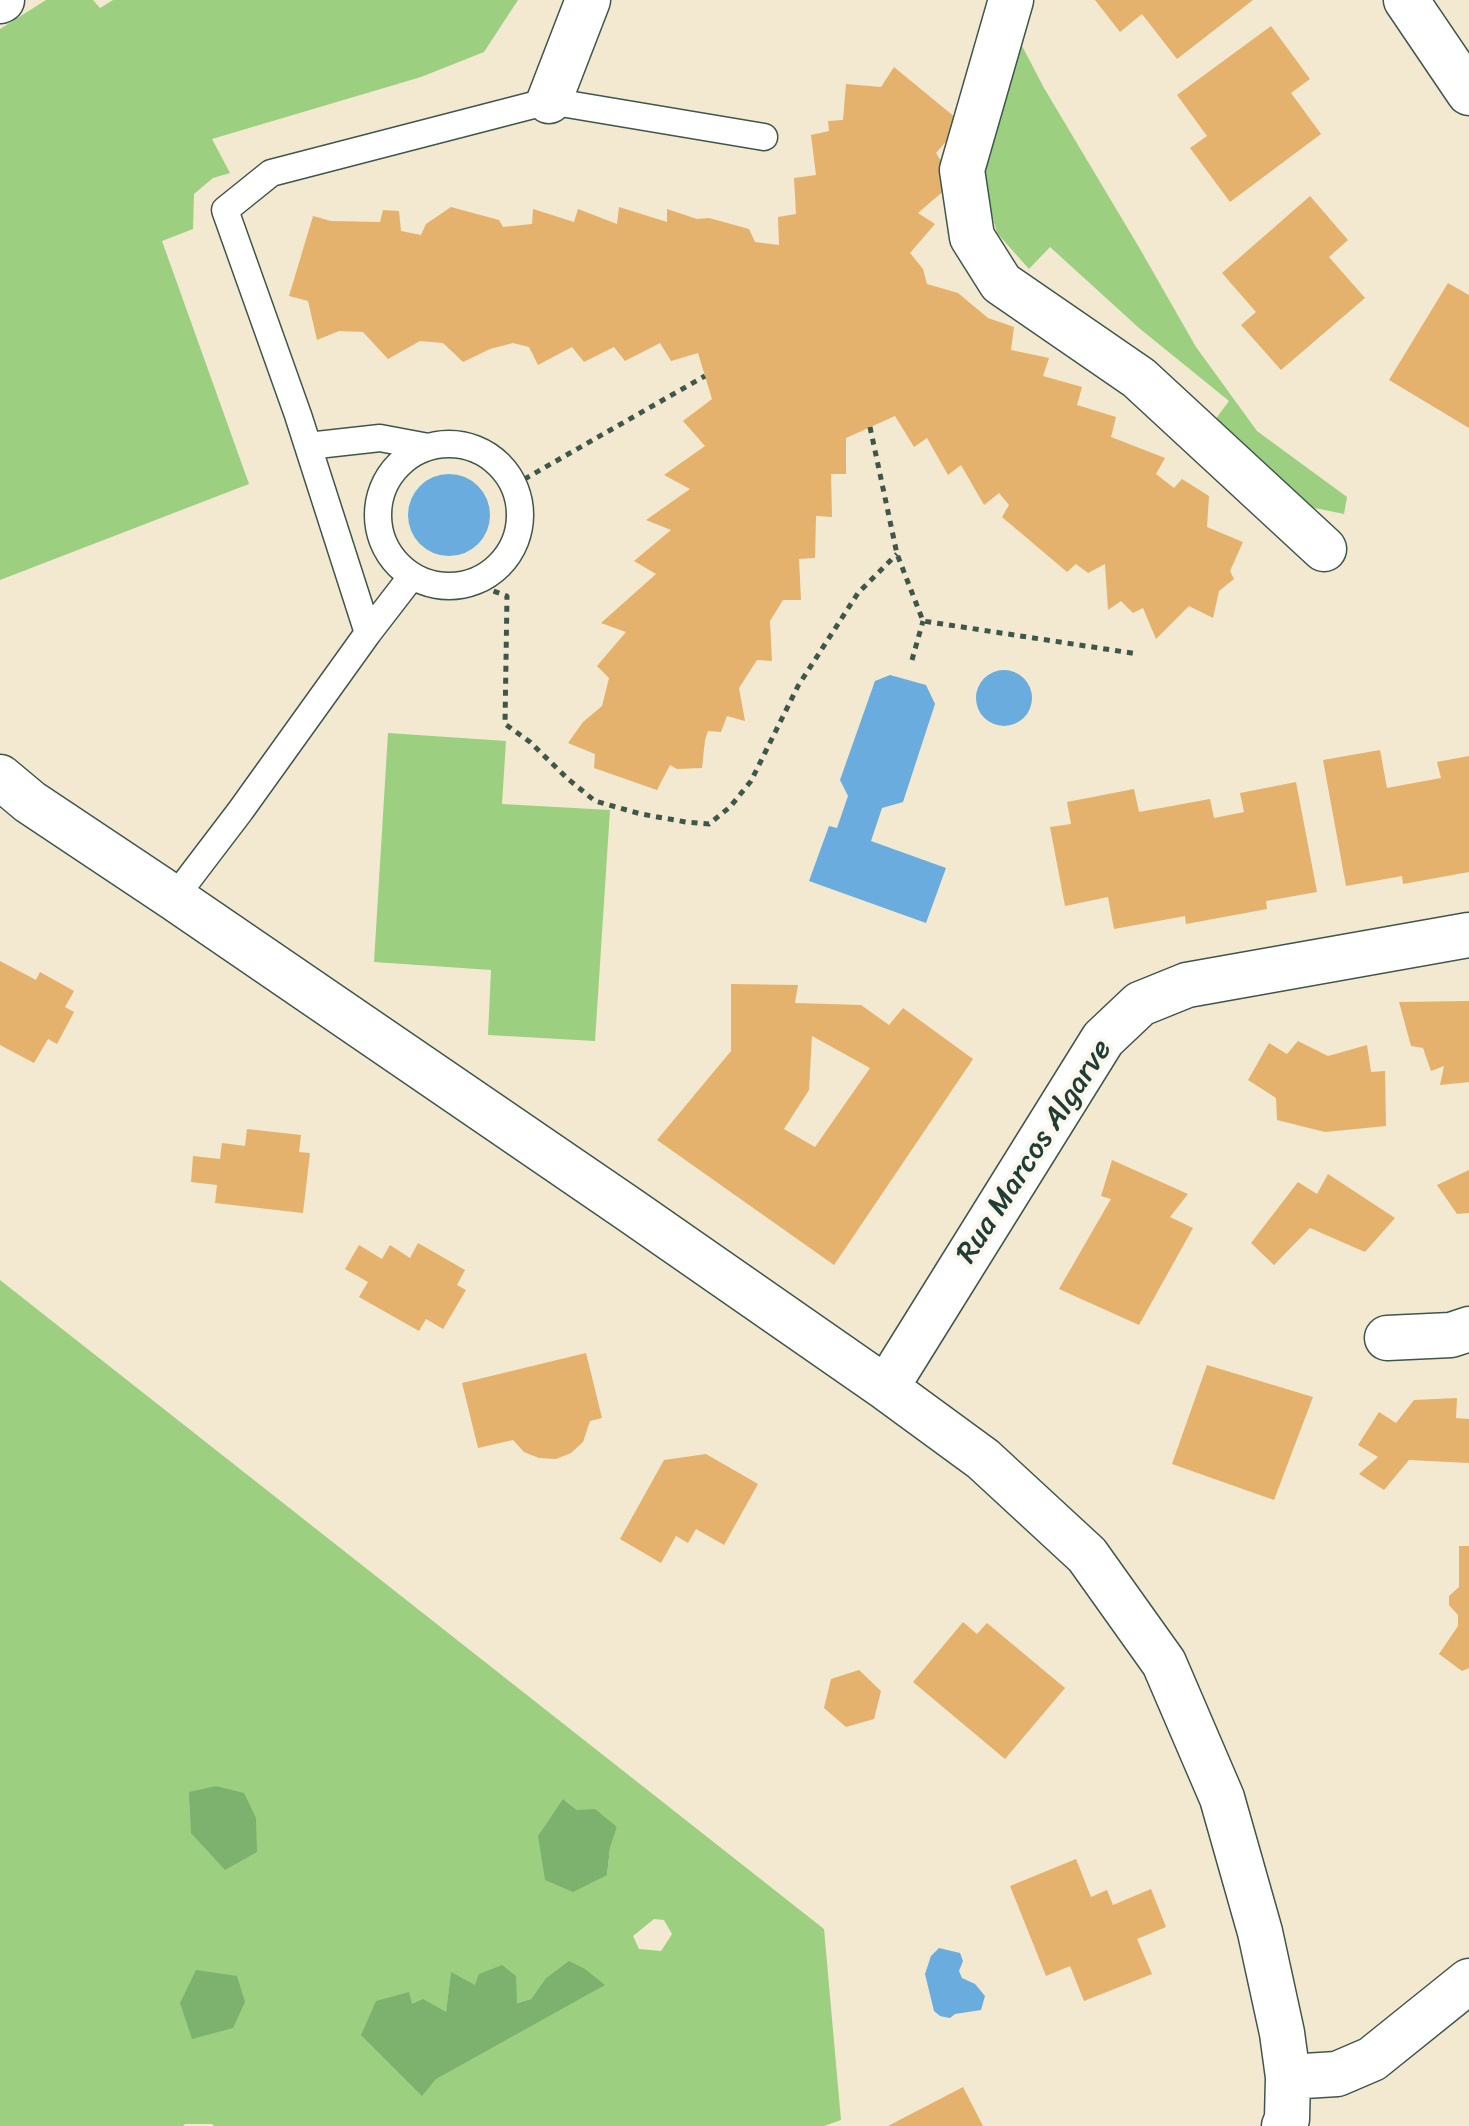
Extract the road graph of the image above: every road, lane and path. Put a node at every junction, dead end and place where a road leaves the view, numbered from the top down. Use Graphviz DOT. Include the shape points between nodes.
graph roads {
  1 [pos="588,0"];
  2 [pos="1011,0"];
  3 [pos="1406,0"];
  4 [pos="1469,93"];
  5 [pos="549,101"];
  6 [pos="764,137"];
  7 [pos="705,376"];
  8 [pos="870,427"];
  9 [pos="308,446"];
  10 [pos="428,447"];
  11 [pos="514,485"];
  12 [pos="379,527"];
  13 [pos="338,540"];
  14 [pos="1324,549"];
  15 [pos="897,554"];
  16 [pos="412,576"];
  17 [pos="471,583"];
  18 [pos="923,621"];
  19 [pos="368,633"];
  20 [pos="1138,654"];
  21 [pos="912,660"];
  22 [pos="0,777"];
  23 [pos="174,898"];
  24 [pos="1469,935"];
  25 [pos="1469,1329"];
  26 [pos="1387,1338"];
  27 [pos="886,1388"];
  28 [pos="1469,1981"];
  29 [pos="1288,2077"];
  30 [pos="1284,2126"];
  1 -- 5 [label="street"];
  2 -- 14 [label="street" via="962,170 972,237 1001,283 1139,378"];
  3 -- 4 [label="street"];
  5 -- 6 [label="lane"];
  5 -- 9 [label="lane" via="271,173 225,210"];
  7 -- 11 [label="path"];
  8 -- 15 [label="path"];
  9 -- 10 [label="lane" via="380,438"];
  9 -- 13 [label="lane"];
  10 -- 11 [label="lane" via="468,446 495,461"];
  10 -- 12 [label="lane" via="394,470 378,507"];
  11 -- 17 [label="lane" via="520,505 515,544 489,575"];
  12 -- 13 [label="lane"];
  12 -- 16 [label="lane" via="384,547"];
  13 -- 19 [label="lane"];
  15 -- 17 [label="path" via="858,593 798,686 751,781 709,824 595,801 505,724 507,596"];
  15 -- 18 [label="path"];
  16 -- 17 [label="lane" via="450,587"];
  16 -- 19 [label="lane"];
  18 -- 20 [label="path"];
  18 -- 21 [label="path"];
  19 -- 23 [label="lane"];
  22 -- 23 [label="street"];
  23 -- 27 [label="street"];
  24 -- 27 [label="street, Rua Marcos Algarve" via="1187,985 1140,1004 1103,1039"];
  25 -- 26 [label="street" via="1451,1335"];
  27 -- 29 [label="street" via="983,1459 1087,1555 1164,1663 1222,1798 1260,1932"];
  28 -- 29 [label="street" via="1372,2059 1337,2074"];
  29 -- 30 [label="street"];
}
